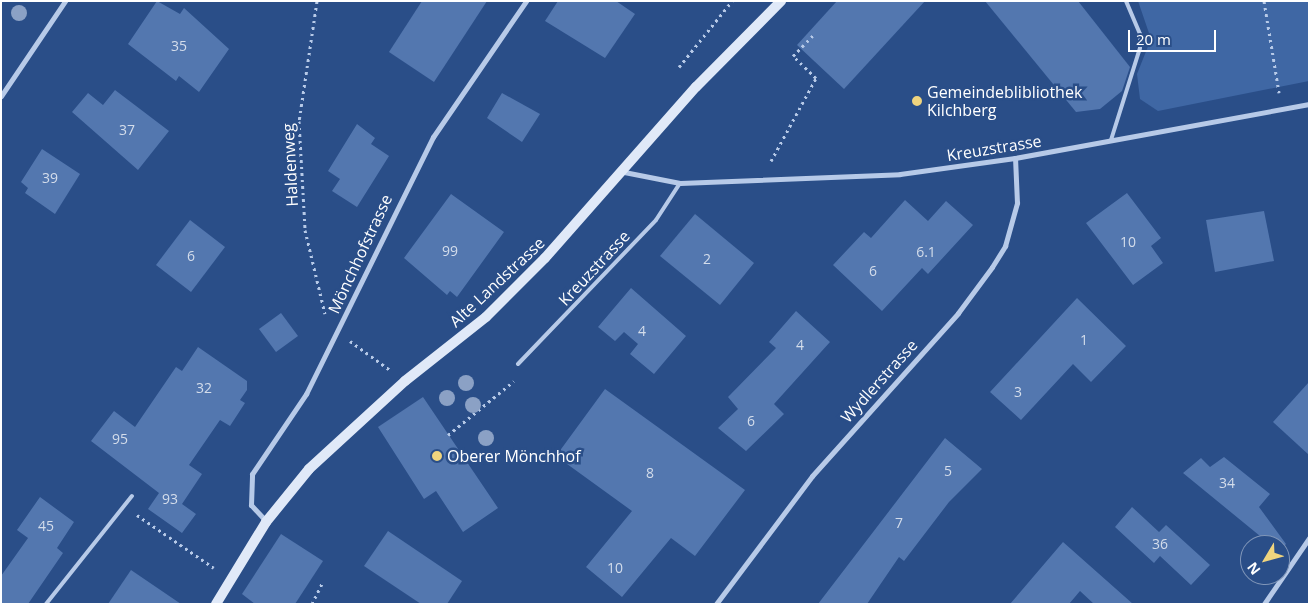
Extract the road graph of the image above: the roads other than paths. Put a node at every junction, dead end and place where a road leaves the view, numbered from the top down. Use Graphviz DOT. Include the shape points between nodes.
graph roads {
  1 [pos="65,1"];
  2 [pos="526,1"];
  3 [pos="781,1"];
  4 [pos="1126,1"];
  5 [pos="1,96"];
  6 [pos="1309,104"];
  7 [pos="1111,140"];
  8 [pos="1015,158"];
  9 [pos="624,172"];
  10 [pos="680,183"];
  11 [pos="518,364"];
  12 [pos="132,496"];
  13 [pos="266,522"];
  14 [pos="1309,538"];
  15 [pos="46,604"];
  16 [pos="216,604"];
  17 [pos="716,604"];
  18 [pos="1264,604"];
  1 -- 5 [label="street"];
  2 -- 13 [label="street, Mönchhofstrasse" via="434,137 306,394 252,474 251,505"];
  3 -- 9 [label="street, Alte Landstrasse" via="696,87"];
  4 -- 7 [label="lane" via="1140,34 1140,48"];
  6 -- 7 [label="street, Kreuzstrasse"];
  7 -- 8 [label="street, Kreuzstrasse"];
  8 -- 10 [label="street, Kreuzstrasse" via="900,174"];
  8 -- 17 [label="street, Wydlerstrasse" via="1017,203 1005,246 992,267 958,313 812,476"];
  9 -- 10 [label="street, Kreuzstrasse"];
  9 -- 13 [label="street, Alte Landstrasse" via="486,317 405,381 309,469"];
  10 -- 11 [label="lane, Kreuzstrasse" via="656,220"];
  12 -- 15 [label="lane"];
  13 -- 16 [label="street, Alte Landstrasse"];
  14 -- 18 [label="street"];
}
